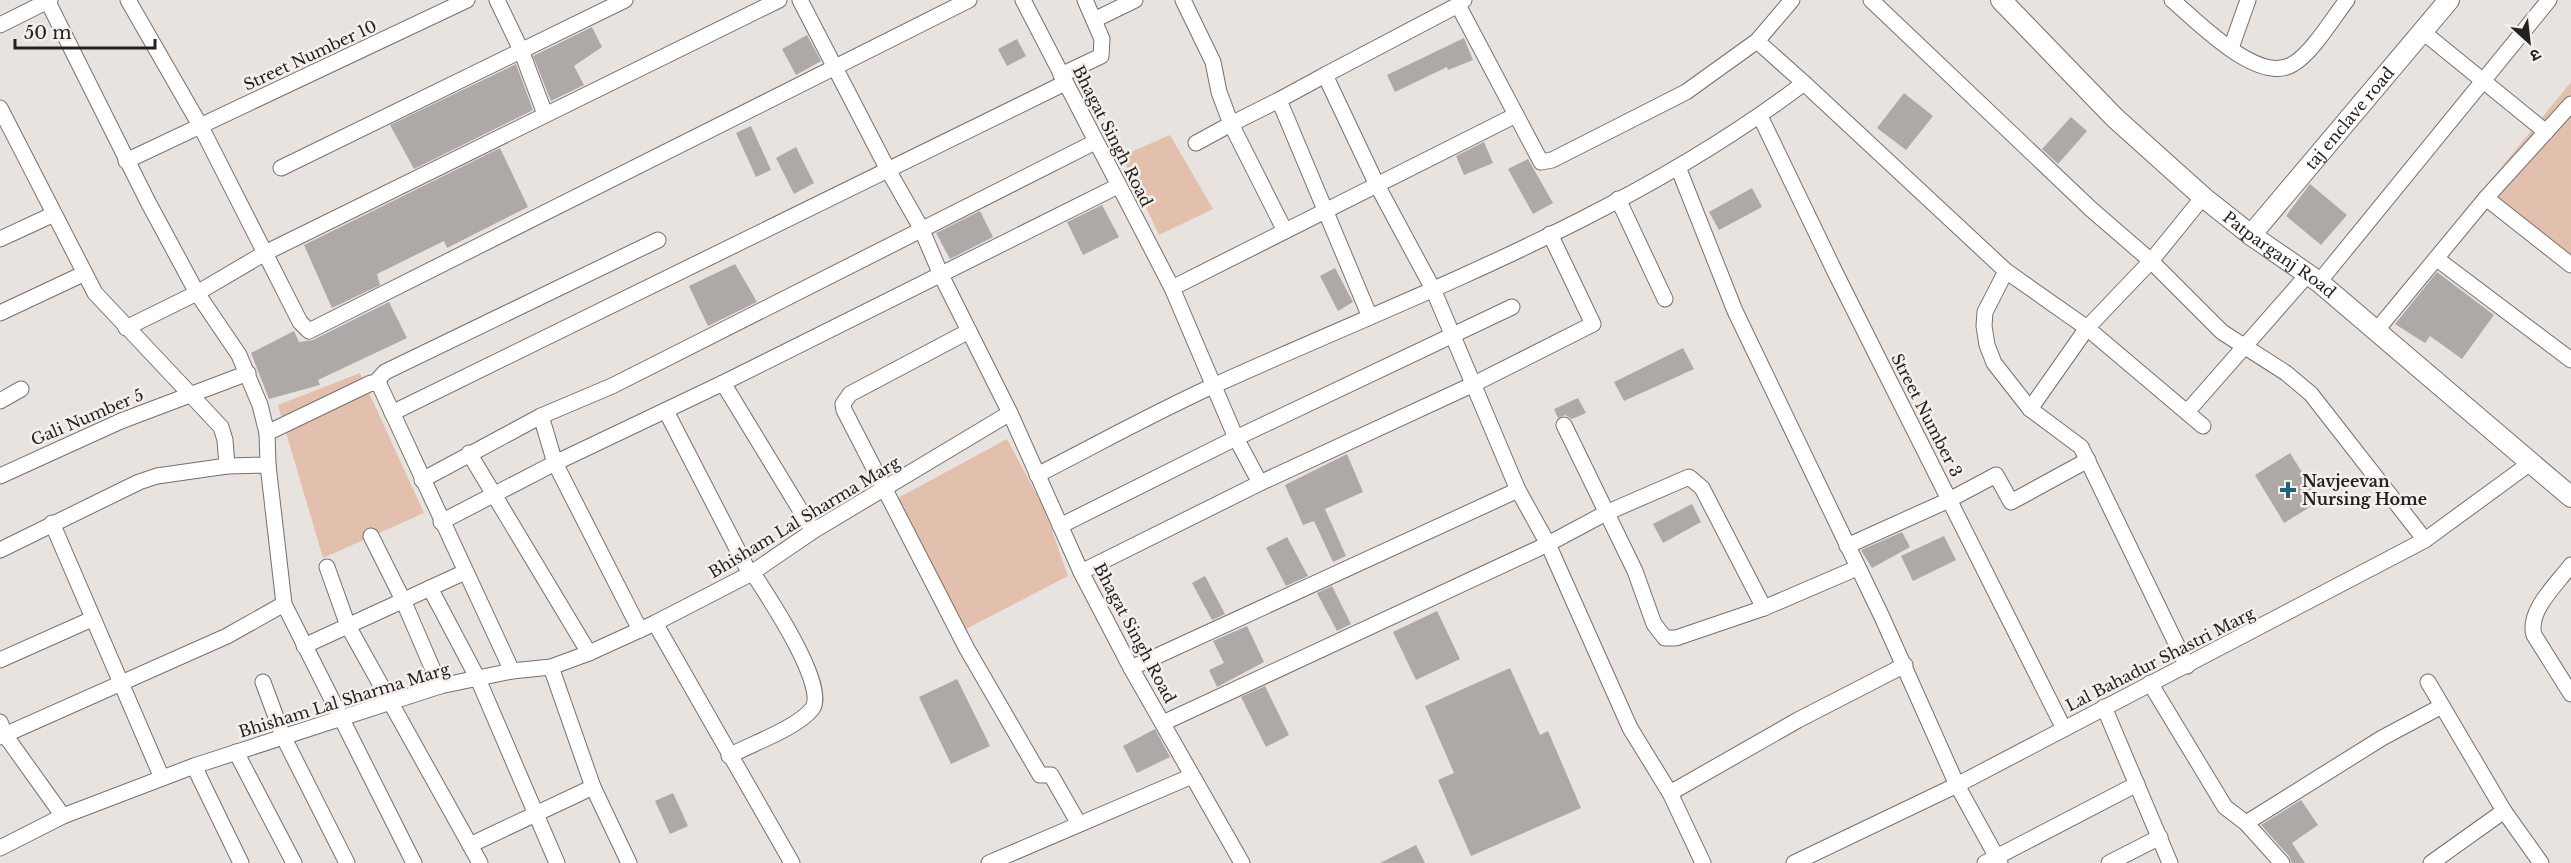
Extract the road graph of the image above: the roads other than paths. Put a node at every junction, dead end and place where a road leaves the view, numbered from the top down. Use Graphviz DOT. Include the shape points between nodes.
graph roads {
  1 [pos="48,0"];
  2 [pos="128,0"];
  3 [pos="467,0"];
  4 [pos="496,0"];
  5 [pos="625,0"];
  6 [pos="779,0"];
  7 [pos="800,0"];
  8 [pos="969,0"];
  9 [pos="1023,0"];
  10 [pos="1085,0"];
  11 [pos="1136,0"];
  12 [pos="1183,0"];
  13 [pos="1792,0"];
  14 [pos="1871,0"];
  15 [pos="2172,0"];
  16 [pos="2248,0"];
  17 [pos="2347,0"];
  18 [pos="2449,0"];
  19 [pos="2549,0"];
  20 [pos="1461,2"];
  21 [pos="2009,3"];
  22 [pos="1094,21"];
  23 [pos="0,24"];
  24 [pos="2422,32"];
  25 [pos="1757,41"];
  26 [pos="2231,48"];
  27 [pos="521,50"];
  28 [pos="834,65"];
  29 [pos="1325,75"];
  30 [pos="1063,79"];
  31 [pos="2482,80"];
  32 [pos="1804,83"];
  33 [pos="1278,100"];
  34 [pos="2571,104"];
  35 [pos="0,108"];
  36 [pos="545,114"];
  37 [pos="1516,115"];
  38 [pos="1761,116"];
  39 [pos="1231,124"];
  40 [pos="201,127"];
  41 [pos="2546,132"];
  42 [pos="6,135"];
  43 [pos="1095,142"];
  44 [pos="1196,143"];
  45 [pos="126,161"];
  46 [pos="1678,167"];
  47 [pos="281,168"];
  48 [pos="888,170"];
  49 [pos="1377,185"];
  50 [pos="1118,186"];
  51 [pos="2203,197"];
  52 [pos="2486,198"];
  53 [pos="1618,199"];
  54 [pos="1324,211"];
  55 [pos="54,213"];
  56 [pos="921,228"];
  57 [pos="1285,231"];
  58 [pos="1550,234"];
  59 [pos="2251,236"];
  60 [pos="0,239"];
  61 [pos="658,240"];
  62 [pos="265,254"];
  63 [pos="2437,259"];
  64 [pos="2151,261"];
  65 [pos="2571,265"];
  66 [pos="2006,271"];
  67 [pos="84,274"];
  68 [pos="941,275"];
  69 [pos="2314,278"];
  70 [pos="1172,288"];
  71 [pos="1433,289"];
  72 [pos="198,293"];
  73 [pos="1665,299"];
  74 [pos="1512,307"];
  75 [pos="0,313"];
  76 [pos="1370,317"];
  77 [pos="126,328"];
  78 [pos="2087,328"];
  79 [pos="969,331"];
  80 [pos="2376,331"];
  81 [pos="1452,334"];
  82 [pos="2244,347"];
  83 [pos="2571,360"];
  84 [pos="248,373"];
  85 [pos="376,382"];
  86 [pos="723,383"];
  87 [pos="1474,384"];
  88 [pos="1212,386"];
  89 [pos="21,389"];
  90 [pos="188,393"];
  91 [pos="0,401"];
  92 [pos="2030,409"];
  93 [pos="666,411"];
  94 [pos="2187,412"];
  95 [pos="392,413"];
  96 [pos="1010,413"];
  97 [pos="541,416"];
  98 [pos="1564,425"];
  99 [pos="2203,426"];
  100 [pos="267,433"];
  101 [pos="1236,438"];
  102 [pos="469,453"];
  103 [pos="2088,460"];
  104 [pos="555,463"];
  105 [pos="2529,464"];
  106 [pos="268,465"];
  107 [pos="227,466"];
  108 [pos="1037,475"];
  109 [pos="0,476"];
  110 [pos="422,480"];
  111 [pos="1260,483"];
  112 [pos="885,490"];
  113 [pos="1518,490"];
  114 [pos="496,495"];
  115 [pos="2571,497"];
  116 [pos="1949,500"];
  117 [pos="1606,513"];
  118 [pos="441,522"];
  119 [pos="52,523"];
  120 [pos="1060,526"];
  121 [pos="813,531"];
  122 [pos="371,536"];
  123 [pos="2426,540"];
  124 [pos="1548,544"];
  125 [pos="1847,546"];
  126 [pos="0,550"];
  127 [pos="2571,566"];
  128 [pos="327,567"];
  129 [pos="1857,568"];
  130 [pos="465,572"];
  131 [pos="1081,572"];
  132 [pos="750,574"];
  133 [pos="430,588"];
  134 [pos="404,600"];
  135 [pos="284,604"];
  136 [pos="1764,608"];
  137 [pos="92,619"];
  138 [pos="655,623"];
  139 [pos="348,626"];
  140 [pos="640,630"];
  141 [pos="304,646"];
  142 [pos="589,653"];
  143 [pos="0,660"];
  144 [pos="1905,665"];
  145 [pos="2187,666"];
  146 [pos="551,667"];
  147 [pos="1131,668"];
  148 [pos="512,671"];
  149 [pos="478,679"];
  150 [pos="263,682"];
  151 [pos="2427,682"];
  152 [pos="2150,683"];
  153 [pos="120,684"];
  154 [pos="440,686"];
  155 [pos="2571,694"];
  156 [pos="389,702"];
  157 [pos="2442,706"];
  158 [pos="2104,707"];
  159 [pos="344,719"];
  160 [pos="1163,723"];
  161 [pos="2064,729"];
  162 [pos="2,731"];
  163 [pos="283,736"];
  164 [pos="236,752"];
  165 [pos="729,756"];
  166 [pos="194,766"];
  167 [pos="1192,776"];
  168 [pos="162,778"];
  169 [pos="1956,784"];
  170 [pos="2137,784"];
  171 [pos="594,786"];
  172 [pos="1670,793"];
  173 [pos="2504,811"];
  174 [pos="63,816"];
  175 [pos="536,816"];
  176 [pos="2246,823"];
  177 [pos="1079,824"];
  178 [pos="2160,837"];
  179 [pos="470,845"];
  180 [pos="0,848"];
  181 [pos="1810,859"];
  182 [pos="1994,861"];
  183 [pos="241,863"];
  184 [pos="294,863"];
  185 [pos="347,863"];
  186 [pos="414,863"];
  187 [pos="480,863"];
  188 [pos="557,863"];
  189 [pos="629,863"];
  190 [pos="792,863"];
  191 [pos="989,863"];
  192 [pos="1242,863"];
  193 [pos="1703,863"];
  194 [pos="1794,863"];
  195 [pos="2109,863"];
  196 [pos="2170,863"];
  197 [pos="2283,863"];
  198 [pos="2431,863"];
  199 [pos="2541,863"];
  1 -- 23 [label="street"];
  1 -- 45 [label="street"];
  2 -- 40 [label="street"];
  3 -- 40 [label="street, Street Number 10"];
  4 -- 27 [label="street"];
  5 -- 27 [label="street"];
  6 -- 36 [label="street"];
  7 -- 28 [label="street, Bhagat Singh Road"];
  8 -- 28 [label="street"];
  9 -- 30 [label="street, Bhagat Singh Road"];
  10 -- 22 [label="street"];
  11 -- 22 [label="street"];
  12 -- 39 [label="street" via="1213,62"];
  13 -- 25 [label="street"];
  14 -- 64 [label="street"];
  15 -- 26 [label="street"];
  16 -- 26 [label="street"];
  17 -- 26 [label="street" via="2294,64 2283,69 2251,63"];
  18 -- 24 [label="street, taj enclave road"];
  19 -- 31 [label="street"];
  20 -- 29 [label="street"];
  20 -- 37 [label="street"];
  21 -- 51 [label="street, Patparganj Road" via="2115,118"];
  22 -- 30 [label="street" via="1102,39 1101,56"];
  24 -- 31 [label="street"];
  24 -- 59 [label="street, taj enclave road"];
  25 -- 32 [label="street"];
  25 -- 37 [label="street" via="1686,92 1547,162 1537,159"];
  27 -- 36 [label="street"];
  27 -- 47 [label="street"];
  28 -- 48 [label="street, Bhagat Singh Road"];
  28 -- 62 [label="street" via="314,330 309,331 300,322"];
  29 -- 33 [label="street"];
  29 -- 49 [label="street"];
  30 -- 43 [label="street, Bhagat Singh Road"];
  30 -- 48 [label="street"];
  31 -- 41 [label="street"];
  31 -- 69 [label="street"];
  32 -- 38 [label="street"];
  32 -- 66 [label="street"];
  33 -- 39 [label="street"];
  33 -- 54 [label="street"];
  34 -- 41 [label="street"];
  35 -- 42 [label="street"];
  36 -- 62 [label="street"];
  37 -- 49 [label="street"];
  38 -- 46 [label="street"];
  38 -- 116 [label="street, Street Number 3"];
  39 -- 44 [label="street"];
  39 -- 57 [label="street"];
  40 -- 45 [label="street, Street Number 10"];
  40 -- 62 [label="street"];
  41 -- 52 [label="street"];
  42 -- 55 [label="street"];
  43 -- 50 [label="street, Bhagat Singh Road"];
  43 -- 56 [label="street"];
  45 -- 72 [label="street"];
  46 -- 53 [label="street"];
  46 -- 125 [label="street" via="1735,311"];
  48 -- 56 [label="street, Bhagat Singh Road"];
  48 -- 95 [label="street"];
  49 -- 54 [label="street"];
  49 -- 71 [label="street"];
  50 -- 68 [label="street"];
  50 -- 70 [label="street, Bhagat Singh Road"];
  51 -- 59 [label="street, Patparganj Road"];
  51 -- 64 [label="street"];
  52 -- 63 [label="street"];
  52 -- 65 [label="street"];
  53 -- 58 [label="street"];
  53 -- 73 [label="street"];
  54 -- 57 [label="street"];
  54 -- 76 [label="street"];
  55 -- 60 [label="street"];
  55 -- 67 [label="street"];
  56 -- 68 [label="street, Bhagat Singh Road"];
  56 -- 97 [label="street" via="612,386"];
  57 -- 70 [label="street"];
  58 -- 71 [label="street"];
  58 -- 87 [label="street" via="1593,324"];
  59 -- 69 [label="street, Patparganj Road"];
  61 -- 85 [label="street" via="385,372"];
  62 -- 72 [label="street"];
  63 -- 80 [label="street"];
  63 -- 83 [label="street"];
  64 -- 78 [label="street"];
  64 -- 82 [label="street" via="2222,332"];
  66 -- 78 [label="street"];
  66 -- 92 [label="street" via="1985,312 1986,345 1994,363"];
  67 -- 75 [label="street"];
  67 -- 77 [label="street"];
  68 -- 79 [label="street, Bhagat Singh Road"];
  68 -- 86 [label="street"];
  69 -- 80 [label="street, Patparganj Road"];
  69 -- 82 [label="street"];
  70 -- 88 [label="street, Bhagat Singh Road"];
  71 -- 76 [label="street"];
  71 -- 81 [label="street"];
  72 -- 77 [label="street"];
  72 -- 84 [label="street"];
  74 -- 81 [label="street"];
  76 -- 88 [label="street"];
  77 -- 90 [label="street"];
  78 -- 92 [label="street"];
  78 -- 94 [label="street"];
  79 -- 96 [label="street, Bhagat Singh Road"];
  79 -- 112 [label="street" via="846,399 844,410"];
  80 -- 105 [label="street, Patparganj Road"];
  81 -- 87 [label="street"];
  81 -- 101 [label="street"];
  82 -- 94 [label="street"];
  82 -- 123 [label="street" via="2311,394"];
  84 -- 90 [label="street, Gali Number 5"];
  84 -- 100 [label="street"];
  85 -- 95 [label="street"];
  85 -- 100 [label="street"];
  86 -- 93 [label="street"];
  86 -- 121 [label="street"];
  87 -- 111 [label="street"];
  87 -- 113 [label="street"];
  88 -- 101 [label="street, Bhagat Singh Road"];
  88 -- 108 [label="street"];
  89 -- 91 [label="street"];
  90 -- 107 [label="street" via="224,432"];
  90 -- 109 [label="street, Gali Number 5"];
  92 -- 103 [label="street" via="2073,438"];
  93 -- 104 [label="street"];
  93 -- 132 [label="street"];
  94 -- 99 [label="street"];
  95 -- 110 [label="street"];
  96 -- 108 [label="street, Bhagat Singh Road"];
  96 -- 112 [label="street, Bhisham Lal Sharma Marg"];
  97 -- 102 [label="street"];
  97 -- 104 [label="street"];
  98 -- 117 [label="street"];
  100 -- 106 [label="street"];
  101 -- 111 [label="street, Bhagat Singh Road"];
  101 -- 120 [label="street"];
  102 -- 110 [label="street"];
  102 -- 114 [label="street"];
  103 -- 116 [label="street" via="2011,502 1996,475"];
  103 -- 145 [label="street"];
  104 -- 114 [label="street"];
  104 -- 140 [label="street"];
  105 -- 115 [label="street, Patparganj Road"];
  105 -- 123 [label="street, Lal Bahadur Shastri Marg"];
  106 -- 107 [label="street"];
  106 -- 135 [label="street"];
  107 -- 119 [label="street" via="157,476"];
  108 -- 120 [label="street, Bhagat Singh Road"];
  110 -- 118 [label="street"];
  111 -- 131 [label="street"];
  112 -- 121 [label="street, Bhisham Lal Sharma Marg"];
  112 -- 177 [label="street" via="967,649 1040,775 1051,776"];
  113 -- 124 [label="street"];
  113 -- 147 [label="street"];
  114 -- 118 [label="street"];
  114 -- 142 [label="street"];
  116 -- 125 [label="street"];
  116 -- 161 [label="street, Street Number 3"];
  117 -- 124 [label="street"];
  117 -- 136 [label="street" via="1635,571 1654,624 1665,638 1676,638"];
  117 -- 136 [label="street" via="1678,480 1689,477 1696,481"];
  118 -- 130 [label="street"];
  119 -- 126 [label="street"];
  119 -- 137 [label="street"];
  120 -- 131 [label="street, Bhagat Singh Road"];
  121 -- 132 [label="street, Bhisham Lal Sharma Marg"];
  122 -- 134 [label="street"];
  123 -- 145 [label="street, Lal Bahadur Shastri Marg"];
  124 -- 160 [label="street"];
  124 -- 172 [label="street" via="1630,728"];
  125 -- 129 [label="street"];
  127 -- 155 [label="street" via="2531,625"];
  128 -- 139 [label="street"];
  129 -- 136 [label="street"];
  129 -- 144 [label="street"];
  130 -- 133 [label="street"];
  130 -- 148 [label="street"];
  131 -- 147 [label="street, Bhagat Singh Road"];
  132 -- 138 [label="street, Bhisham Lal Sharma Marg"];
  132 -- 165 [label="street" via="784,623 810,674 816,697 814,708 799,720"];
  133 -- 134 [label="street"];
  133 -- 149 [label="street"];
  134 -- 139 [label="street"];
  134 -- 154 [label="street"];
  135 -- 141 [label="street"];
  135 -- 153 [label="street" via="227,636"];
  137 -- 143 [label="street"];
  137 -- 153 [label="street"];
  138 -- 140 [label="street, Bhisham Lal Sharma Marg"];
  138 -- 165 [label="street"];
  139 -- 141 [label="street"];
  139 -- 156 [label="street"];
  140 -- 142 [label="street, Bhisham Lal Sharma Marg"];
  141 -- 159 [label="street"];
  142 -- 146 [label="street, Bhisham Lal Sharma Marg"];
  144 -- 169 [label="street"];
  144 -- 172 [label="street"];
  145 -- 152 [label="street, Lal Bahadur Shastri Marg"];
  146 -- 148 [label="street, Bhisham Lal Sharma Marg"];
  146 -- 171 [label="street"];
  147 -- 160 [label="street, Bhagat Singh Road"];
  148 -- 149 [label="street, Bhisham Lal Sharma Marg"];
  149 -- 154 [label="street, Bhisham Lal Sharma Marg"];
  149 -- 175 [label="street"];
  150 -- 163 [label="street"];
  151 -- 157 [label="street"];
  152 -- 158 [label="street, Lal Bahadur Shastri Marg"];
  152 -- 176 [label="street" via="2225,807"];
  153 -- 162 [label="street"];
  153 -- 168 [label="street"];
  154 -- 156 [label="street, Bhisham Lal Sharma Marg"];
  156 -- 159 [label="street, Bhisham Lal Sharma Marg"];
  156 -- 179 [label="street"];
  157 -- 173 [label="street"];
  157 -- 176 [label="street" via="2382,738"];
  158 -- 161 [label="street, Lal Bahadur Shastri Marg"];
  158 -- 170 [label="street"];
  159 -- 163 [label="street, Bhisham Lal Sharma Marg"];
  159 -- 186 [label="street"];
  160 -- 167 [label="street, Bhagat Singh Road"];
  161 -- 169 [label="street, Lal Bahadur Shastri Marg"];
  162 -- 174 [label="street"];
  163 -- 164 [label="street, Bhisham Lal Sharma Marg"];
  163 -- 185 [label="street"];
  164 -- 166 [label="street, Bhisham Lal Sharma Marg"];
  164 -- 184 [label="street"];
  165 -- 190 [label="street"];
  166 -- 168 [label="street, Bhisham Lal Sharma Marg"];
  166 -- 183 [label="street"];
  167 -- 177 [label="street"];
  167 -- 192 [label="street, Bhagat Singh Road"];
  168 -- 174 [label="street, Bhisham Lal Sharma Marg"];
  169 -- 181 [label="street, Lal Bahadur Shastri Marg"];
  169 -- 182 [label="street"];
  170 -- 178 [label="street"];
  170 -- 182 [label="street"];
  171 -- 175 [label="street"];
  171 -- 189 [label="street"];
  172 -- 193 [label="street"];
  173 -- 198 [label="street"];
  173 -- 199 [label="street"];
  174 -- 180 [label="street, Bhisham Lal Sharma Marg"];
  175 -- 179 [label="street"];
  175 -- 188 [label="street"];
  176 -- 197 [label="street"];
  177 -- 191 [label="street"];
  178 -- 195 [label="street"];
  178 -- 196 [label="street"];
  179 -- 187 [label="street"];
  181 -- 194 [label="street, Lal Bahadur Shastri Marg"];
}
